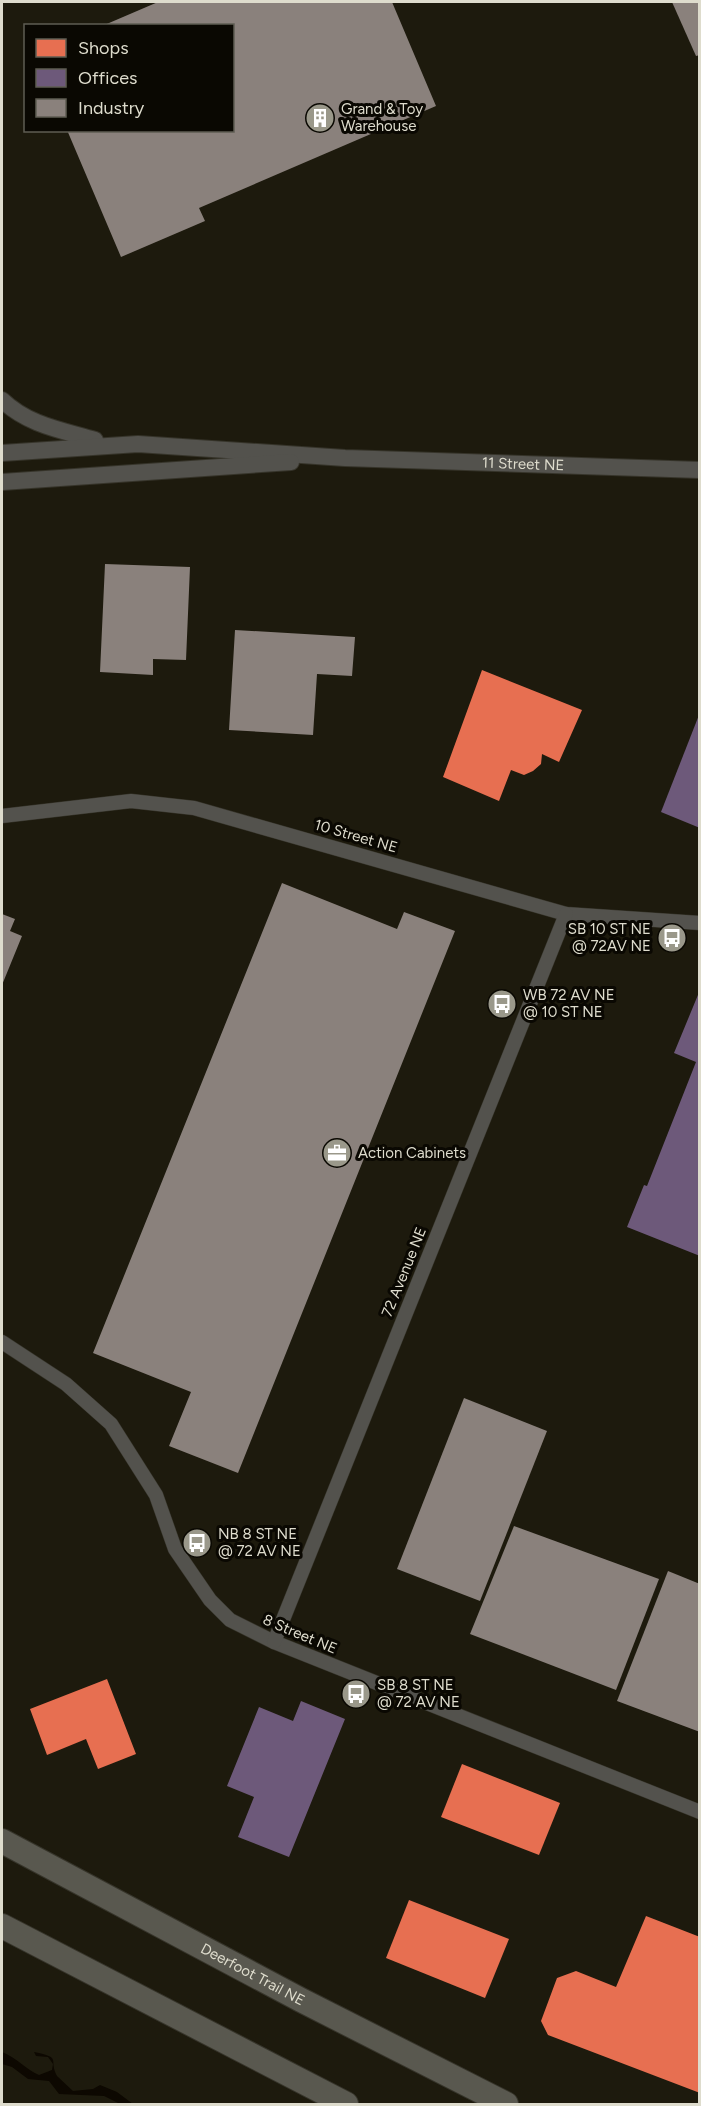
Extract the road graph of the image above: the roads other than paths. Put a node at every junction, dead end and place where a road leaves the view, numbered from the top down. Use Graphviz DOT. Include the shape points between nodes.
graph roads {
  1 [pos="2,400"];
  2 [pos="107,444"];
  3 [pos="2,453"];
  4 [pos="345,458"];
  5 [pos="699,470"];
  6 [pos="2,482"];
  7 [pos="2,816"];
  8 [pos="566,914"];
  9 [pos="699,924"];
  10 [pos="2,1342"];
  11 [pos="274,1642"];
  12 [pos="699,1812"];
  13 [pos="2,1841"];
  14 [pos="2,1926"];
  15 [pos="346,2104"];
  16 [pos="506,2104"];
  1 -- 2 [label="street" via="34,423"];
  2 -- 3 [label="street, 11 Street NE"];
  2 -- 4 [label="street, 11 Street NE"];
  4 -- 5 [label="street, 11 Street NE"];
  4 -- 6 [label="street, 11 Street NE"];
  7 -- 8 [label="street, 10 Street NE" via="130,801 194,808"];
  8 -- 9 [label="street, 10 Street NE"];
  8 -- 11 [label="street, 72 Avenue NE"];
  10 -- 11 [label="street, 8 Street NE" via="66,1384 111,1424 156,1495 176,1550 210,1600 230,1620"];
  11 -- 12 [label="street, 8 Street NE"];
  13 -- 16 [label="highway, Deerfoot Trail NE"];
  14 -- 15 [label="highway"];
}
